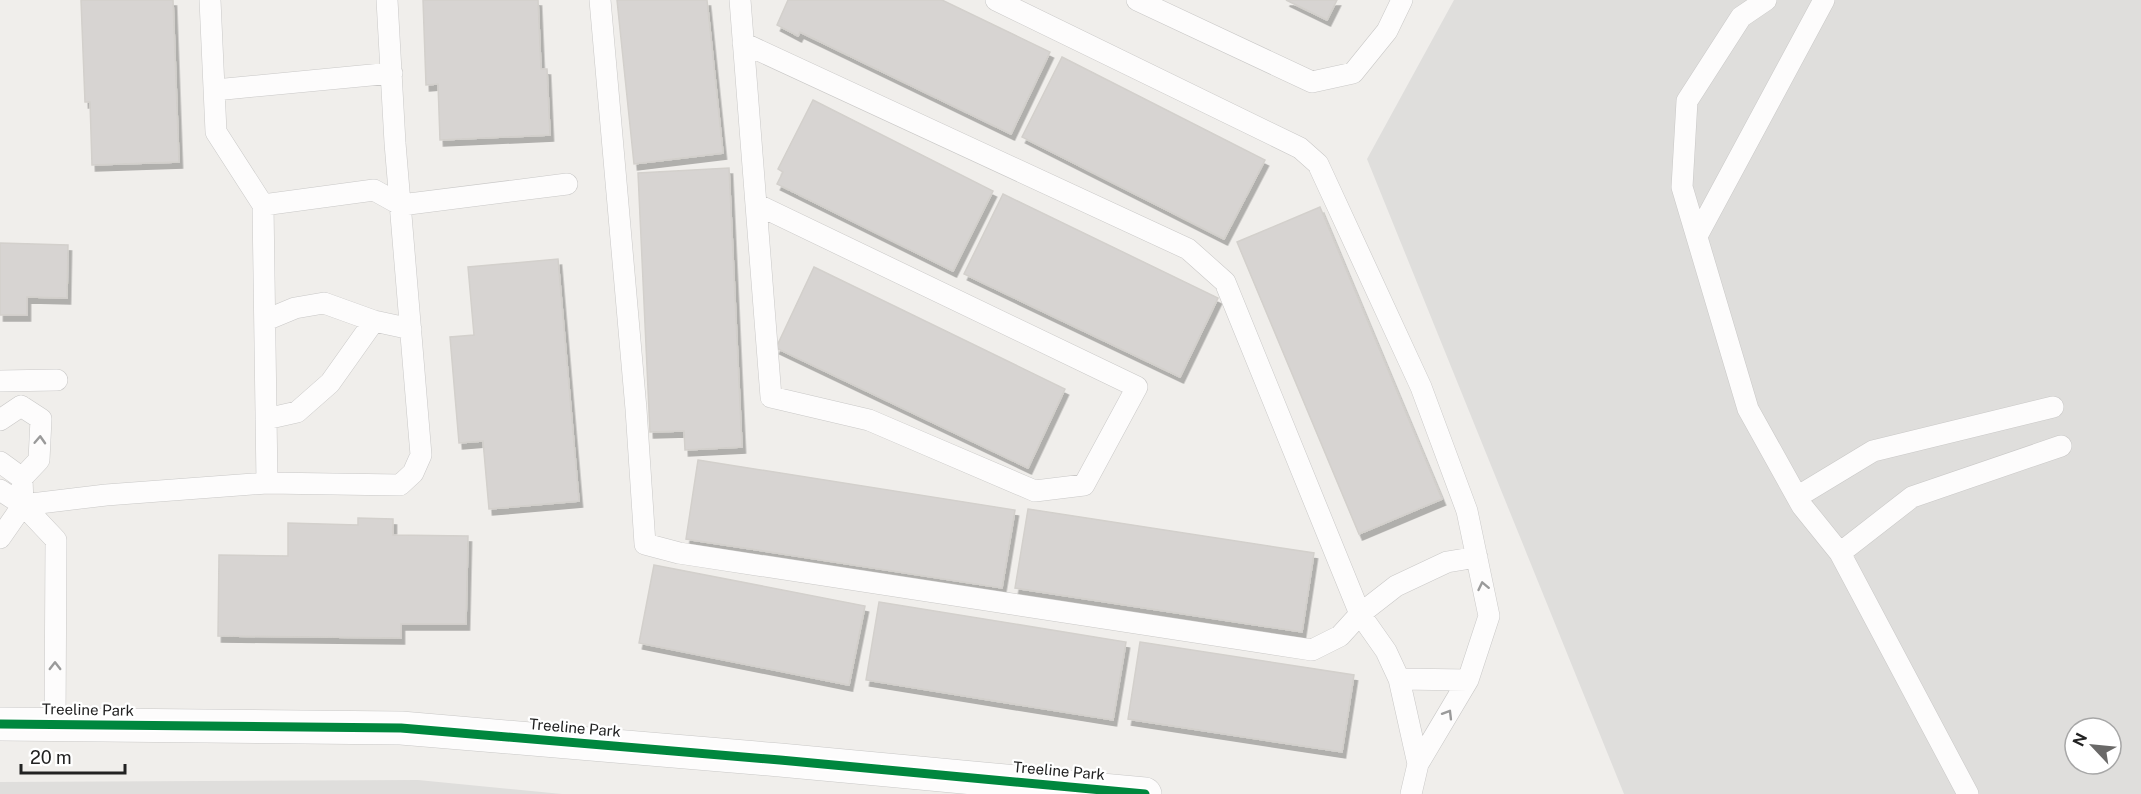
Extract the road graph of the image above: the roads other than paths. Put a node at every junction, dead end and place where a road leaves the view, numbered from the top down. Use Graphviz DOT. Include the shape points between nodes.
graph roads {
  1 [pos="210,0"];
  2 [pos="387,0"];
  3 [pos="600,0"];
  4 [pos="740,0"];
  5 [pos="996,0"];
  6 [pos="1137,0"];
  7 [pos="1402,0"];
  8 [pos="1766,0"];
  9 [pos="1824,0"];
  10 [pos="743,43"];
  11 [pos="392,73"];
  12 [pos="215,90"];
  13 [pos="567,184"];
  14 [pos="756,204"];
  15 [pos="263,205"];
  16 [pos="400,205"];
  17 [pos="1697,236"];
  18 [pos="266,320"];
  19 [pos="374,321"];
  20 [pos="411,329"];
  21 [pos="57,380"];
  22 [pos="0,381"];
  23 [pos="22,381"];
  24 [pos="21,406"];
  25 [pos="2053,407"];
  26 [pos="266,419"];
  27 [pos="0,420"];
  28 [pos="2061,446"];
  29 [pos="0,462"];
  30 [pos="22,478"];
  31 [pos="267,483"];
  32 [pos="0,490"];
  33 [pos="1797,497"];
  34 [pos="23,505"];
  35 [pos="0,538"];
  36 [pos="1840,553"];
  37 [pos="1477,557"];
  38 [pos="1360,614"];
  39 [pos="1399,679"];
  40 [pos="1468,680"];
  41 [pos="0,724"];
  42 [pos="55,725"];
  43 [pos="1418,764"];
  44 [pos="1145,794"];
  45 [pos="1411,794"];
  46 [pos="1968,794"];
  1 -- 12 [label="lane"];
  2 -- 11 [label="lane"];
  3 -- 38 [label="lane" via="645,544 679,553 1312,650 1340,636"];
  4 -- 10 [label="lane"];
  5 -- 37 [label="lane" via="1300,148 1318,164 1420,387 1467,511"];
  6 -- 7 [label="lane" via="1312,82 1353,73 1387,31"];
  8 -- 17 [label="lane" via="1741,17 1687,101 1682,187"];
  9 -- 17 [label="lane"];
  10 -- 14 [label="lane"];
  10 -- 38 [label="lane" via="1188,249 1225,282"];
  11 -- 12 [label="lane"];
  11 -- 16 [label="lane"];
  12 -- 15 [label="lane" via="216,132"];
  13 -- 16 [label="lane"];
  14 -- 14 [label="lane" via="771,397 869,420 1035,491 1084,485 1137,387"];
  15 -- 16 [label="lane" via="374,190"];
  15 -- 18 [label="lane"];
  16 -- 20 [label="lane"];
  17 -- 33 [label="lane" via="1748,409"];
  18 -- 19 [label="lane" via="295,308 324,303"];
  18 -- 26 [label="lane"];
  19 -- 20 [label="lane"];
  19 -- 26 [label="lane" via="330,382 297,412"];
  20 -- 31 [label="lane" via="422,455 413,472 400,485"];
  21 -- 23 [label="lane"];
  22 -- 23 [label="lane"];
  23 -- 24 [label="lane"];
  24 -- 27 [label="lane"];
  30 -- 24 [label="lane, one-way" via="39,460 41,419"];
  25 -- 33 [label="lane" via="1873,451"];
  26 -- 31 [label="lane"];
  28 -- 36 [label="lane" via="1912,497"];
  29 -- 30 [label="lane"];
  30 -- 34 [label="lane"];
  31 -- 34 [label="lane"];
  32 -- 34 [label="lane"];
  33 -- 36 [label="lane"];
  34 -- 35 [label="lane"];
  42 -- 34 [label="lane, one-way" via="56,540"];
  36 -- 46 [label="lane"];
  37 -- 38 [label="lane" via="1447,562 1396,586"];
  40 -- 37 [label="lane, one-way" via="1490,616"];
  38 -- 39 [label="lane" via="1386,651"];
  39 -- 40 [label="lane"];
  39 -- 43 [label="lane"];
  43 -- 40 [label="lane, one-way"];
  41 -- 42 [label="street, Treeline Park"];
  42 -- 44 [label="street, Treeline Park" via="401,728"];
  43 -- 45 [label="lane"];
}
